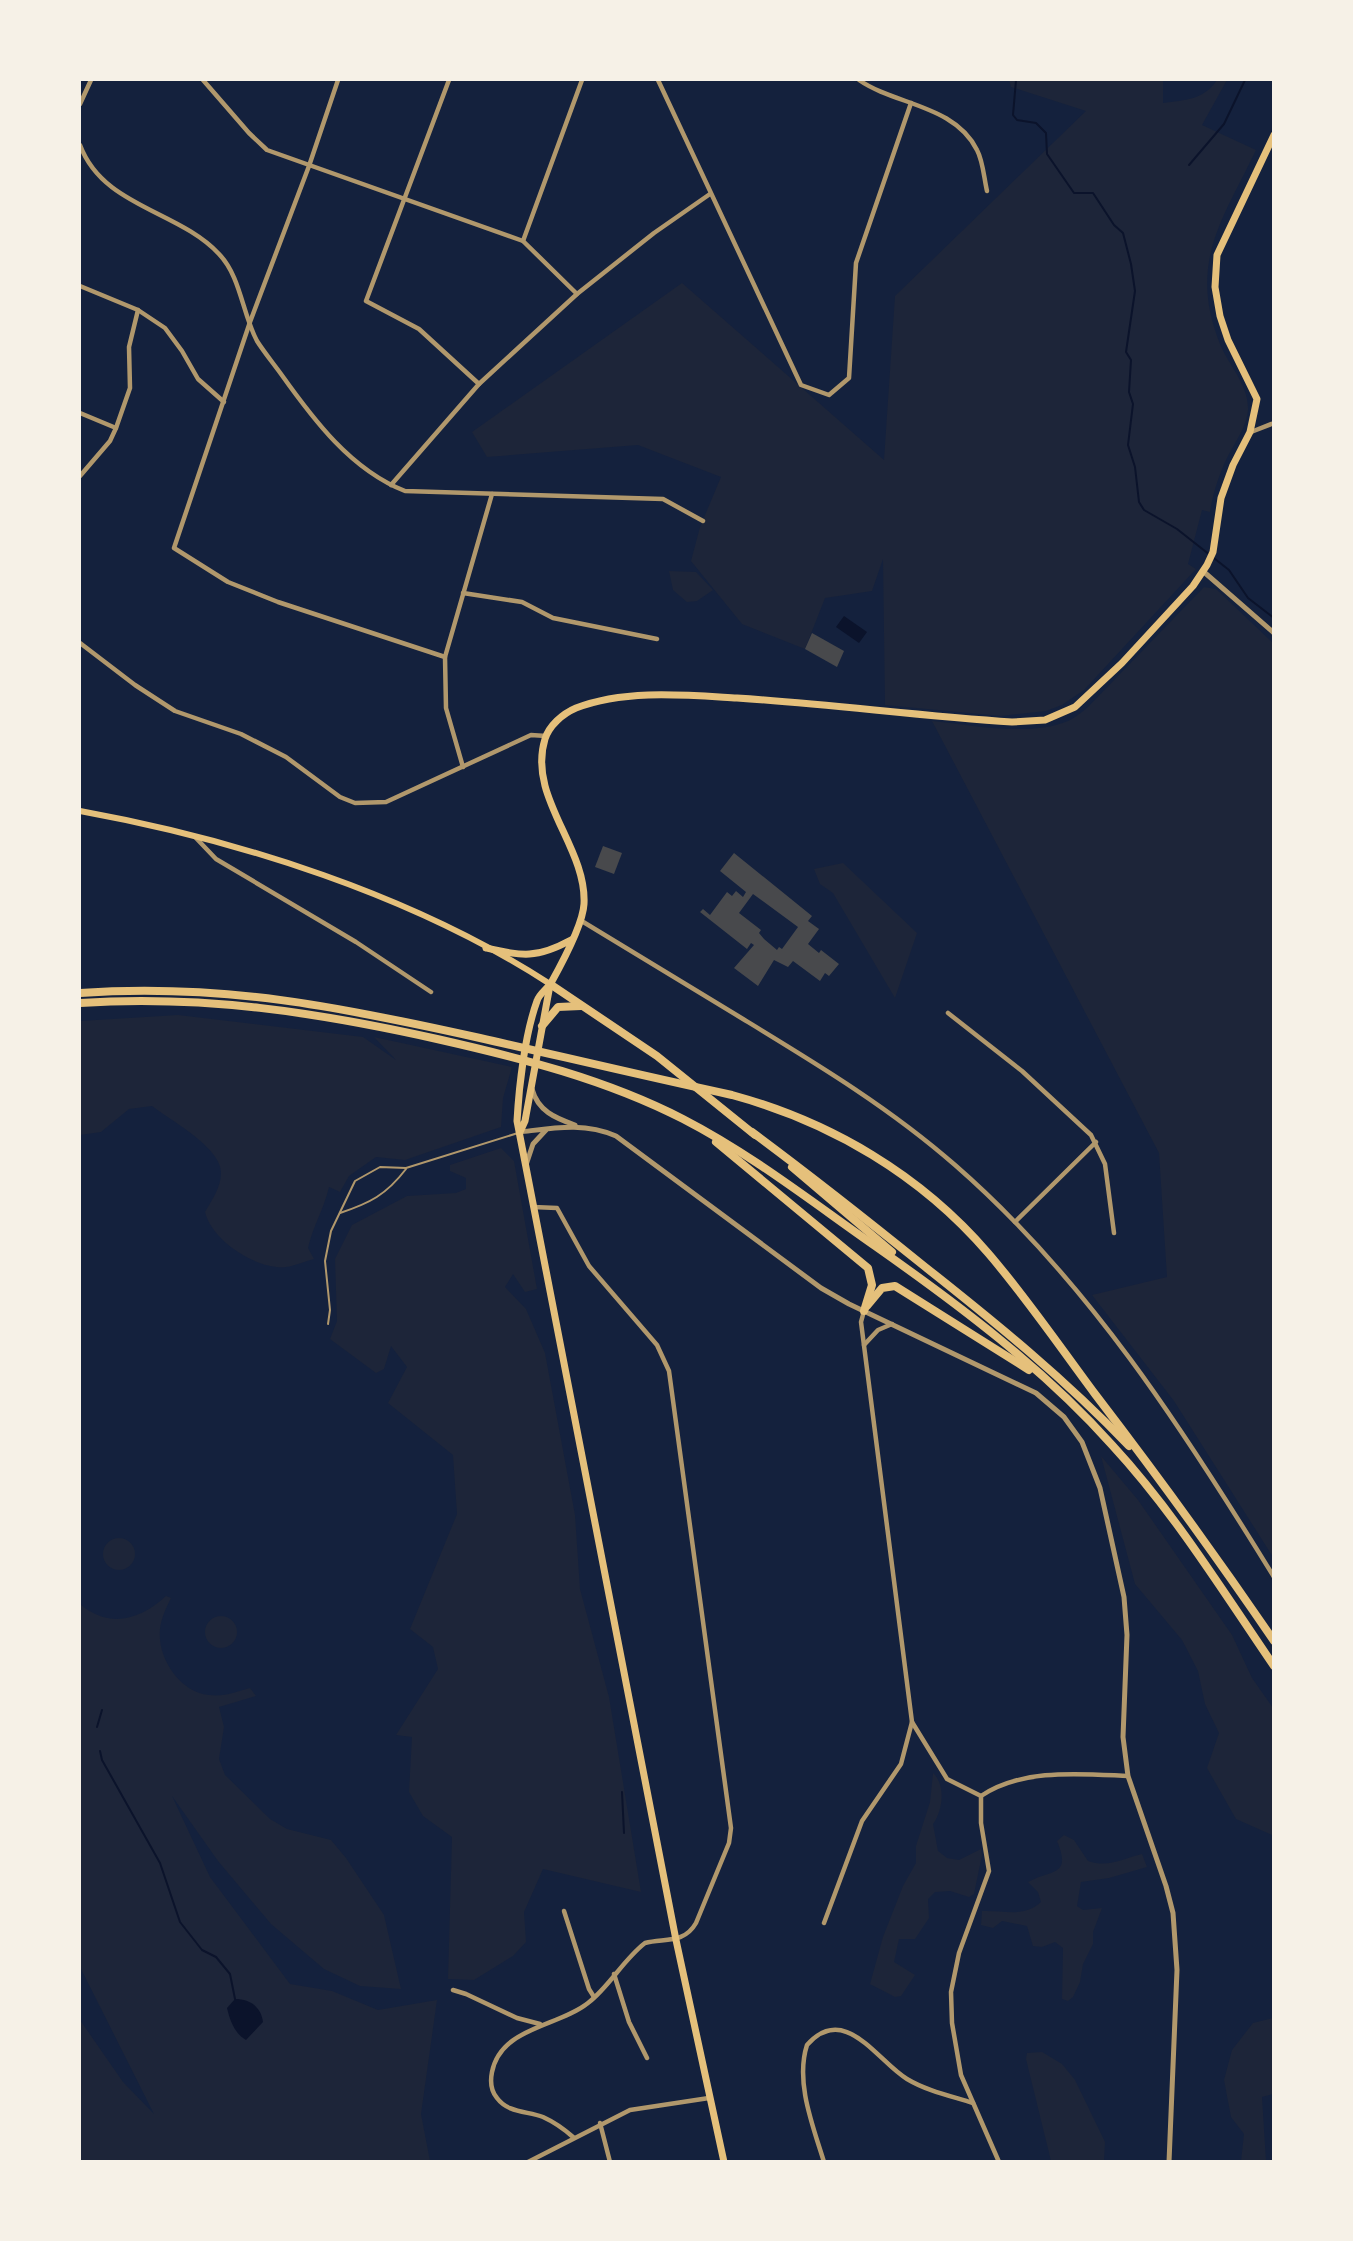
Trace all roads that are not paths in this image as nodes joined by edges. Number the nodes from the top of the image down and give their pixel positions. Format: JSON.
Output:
{"nodes":[{"id":1,"x":91,"y":80,"type":"edge"},
{"id":2,"x":203,"y":80,"type":"edge"},
{"id":3,"x":338,"y":80,"type":"edge"},
{"id":4,"x":449,"y":80,"type":"edge"},
{"id":5,"x":582,"y":80,"type":"edge"},
{"id":6,"x":658,"y":80,"type":"edge"},
{"id":7,"x":859,"y":80,"type":"edge"},
{"id":8,"x":911,"y":103,"type":"junction"},
{"id":9,"x":80,"y":104,"type":"edge"},
{"id":10,"x":1274,"y":135,"type":"edge"},
{"id":11,"x":80,"y":145,"type":"edge"},
{"id":12,"x":309,"y":166,"type":"junction"},
{"id":13,"x":987,"y":191,"type":"dead end"},
{"id":14,"x":710,"y":194,"type":"junction"},
{"id":15,"x":403,"y":199,"type":"junction"},
{"id":16,"x":523,"y":241,"type":"junction"},
{"id":17,"x":80,"y":286,"type":"edge"},
{"id":18,"x":577,"y":294,"type":"junction"},
{"id":19,"x":138,"y":310,"type":"junction"},
{"id":20,"x":250,"y":322,"type":"junction"},
{"id":21,"x":479,"y":384,"type":"junction"},
{"id":22,"x":224,"y":402,"type":"junction"},
{"id":23,"x":80,"y":413,"type":"edge"},
{"id":24,"x":1274,"y":423,"type":"edge"},
{"id":25,"x":116,"y":428,"type":"junction"},
{"id":26,"x":1250,"y":432,"type":"junction"},
{"id":27,"x":80,"y":476,"type":"edge"},
{"id":28,"x":391,"y":485,"type":"junction"},
{"id":29,"x":492,"y":494,"type":"junction"},
{"id":30,"x":703,"y":521,"type":"dead end"},
{"id":31,"x":1206,"y":568,"type":"junction"},
{"id":32,"x":463,"y":592,"type":"junction"},
{"id":33,"x":1274,"y":633,"type":"edge"},
{"id":34,"x":657,"y":639,"type":"dead end"},
{"id":35,"x":80,"y":642,"type":"edge"},
{"id":36,"x":445,"y":657,"type":"junction"},
{"id":37,"x":546,"y":736,"type":"junction"},
{"id":38,"x":463,"y":767,"type":"junction"},
{"id":39,"x":80,"y":811,"type":"edge"},
{"id":40,"x":195,"y":835,"type":"junction"},
{"id":41,"x":580,"y":920,"type":"junction"},
{"id":42,"x":571,"y":940,"type":"junction"},
{"id":43,"x":486,"y":948,"type":"junction"},
{"id":44,"x":550,"y":984,"type":"junction"},
{"id":45,"x":432,"y":992,"type":"dead end"},
{"id":46,"x":80,"y":993,"type":"edge"},
{"id":47,"x":80,"y":1003,"type":"edge"},
{"id":48,"x":585,"y":1006,"type":"junction"},
{"id":49,"x":948,"y":1013,"type":"dead end"},
{"id":50,"x":542,"y":1026,"type":"junction"},
{"id":51,"x":531,"y":1080,"type":"junction"},
{"id":52,"x":580,"y":1126,"type":"junction"},
{"id":53,"x":698,"y":1127,"type":"junction"},
{"id":54,"x":548,"y":1129,"type":"junction"},
{"id":55,"x":520,"y":1132,"type":"junction"},
{"id":56,"x":752,"y":1132,"type":"junction"},
{"id":57,"x":1096,"y":1142,"type":"junction"},
{"id":58,"x":525,"y":1166,"type":"junction"},
{"id":59,"x":406,"y":1168,"type":"junction"},
{"id":60,"x":533,"y":1207,"type":"junction"},
{"id":61,"x":340,"y":1213,"type":"junction"},
{"id":62,"x":1015,"y":1222,"type":"junction"},
{"id":63,"x":1114,"y":1233,"type":"dead end"},
{"id":64,"x":934,"y":1287,"type":"junction"},
{"id":65,"x":864,"y":1311,"type":"junction"},
{"id":66,"x":328,"y":1324,"type":"dead end"},
{"id":67,"x":892,"y":1324,"type":"junction"},
{"id":68,"x":864,"y":1345,"type":"junction"},
{"id":69,"x":1051,"y":1383,"type":"junction"},
{"id":70,"x":1158,"y":1477,"type":"junction"},
{"id":71,"x":1274,"y":1577,"type":"edge"},
{"id":72,"x":1274,"y":1641,"type":"edge"},
{"id":73,"x":1274,"y":1666,"type":"edge"},
{"id":74,"x":912,"y":1722,"type":"junction"},
{"id":75,"x":1128,"y":1776,"type":"junction"},
{"id":76,"x":981,"y":1796,"type":"junction"},
{"id":77,"x":564,"y":1911,"type":"dead end"},
{"id":78,"x":824,"y":1923,"type":"dead end"},
{"id":79,"x":676,"y":1940,"type":"junction"},
{"id":80,"x":614,"y":1974,"type":"junction"},
{"id":81,"x":453,"y":1990,"type":"dead end"},
{"id":82,"x":594,"y":1997,"type":"junction"},
{"id":83,"x":540,"y":2024,"type":"junction"},
{"id":84,"x":647,"y":2058,"type":"dead end"},
{"id":85,"x":709,"y":2098,"type":"junction"},
{"id":86,"x":973,"y":2103,"type":"junction"},
{"id":87,"x":600,"y":2123,"type":"junction"},
{"id":88,"x":573,"y":2137,"type":"junction"},
{"id":89,"x":528,"y":2162,"type":"edge"},
{"id":90,"x":610,"y":2162,"type":"edge"},
{"id":91,"x":724,"y":2162,"type":"edge"},
{"id":92,"x":824,"y":2162,"type":"edge"},
{"id":93,"x":999,"y":2162,"type":"edge"},
{"id":94,"x":1169,"y":2162,"type":"edge"}],
"edges":[{"from":1,"to":9,"type":"street"},
{"from":2,"to":12,"type":"street"},
{"from":3,"to":12,"type":"street"},
{"from":4,"to":15,"type":"street"},
{"from":5,"to":16,"type":"street"},
{"from":6,"to":14,"type":"street"},
{"from":7,"to":8,"type":"street"},
{"from":8,"to":13,"type":"street"},
{"from":8,"to":14,"type":"street"},
{"from":10,"to":26,"type":"main road"},
{"from":11,"to":20,"type":"street"},
{"from":12,"to":15,"type":"street"},
{"from":12,"to":20,"type":"street"},
{"from":14,"to":18,"type":"street"},
{"from":15,"to":16,"type":"street"},
{"from":15,"to":21,"type":"street"},
{"from":16,"to":18,"type":"street"},
{"from":17,"to":19,"type":"street"},
{"from":18,"to":21,"type":"street"},
{"from":19,"to":22,"type":"street"},
{"from":19,"to":25,"type":"street"},
{"from":20,"to":22,"type":"street"},
{"from":20,"to":28,"type":"street"},
{"from":21,"to":28,"type":"street"},
{"from":22,"to":36,"type":"street"},
{"from":23,"to":25,"type":"street"},
{"from":24,"to":26,"type":"street"},
{"from":25,"to":27,"type":"street"},
{"from":26,"to":31,"type":"main road"},
{"from":28,"to":29,"type":"street"},
{"from":29,"to":30,"type":"street"},
{"from":29,"to":32,"type":"street"},
{"from":31,"to":33,"type":"street"},
{"from":31,"to":37,"type":"main road"},
{"from":32,"to":34,"type":"street"},
{"from":32,"to":36,"type":"street"},
{"from":35,"to":38,"type":"street"},
{"from":36,"to":38,"type":"street"},
{"from":37,"to":38,"type":"street"},
{"from":37,"to":41,"type":"main road"},
{"from":39,"to":40,"type":"main road"},
{"from":40,"to":43,"type":"main road"},
{"from":40,"to":45,"type":"street"},
{"from":41,"to":42,"type":"main road"},
{"from":41,"to":62,"type":"street"},
{"from":42,"to":43,"type":"main road"},
{"from":42,"to":44,"type":"main road"},
{"from":43,"to":44,"type":"main road"},
{"from":44,"to":48,"type":"highway"},
{"from":44,"to":50,"type":"main road"},
{"from":44,"to":55,"type":"main road"},
{"from":46,"to":70,"type":"highway"},
{"from":47,"to":53,"type":"highway"},
{"from":48,"to":50,"type":"highway"},
{"from":48,"to":56,"type":"highway"},
{"from":49,"to":57,"type":"street"},
{"from":50,"to":51,"type":"main road"},
{"from":51,"to":52,"type":"street"},
{"from":51,"to":55,"type":"main road"},
{"from":52,"to":54,"type":"street"},
{"from":52,"to":65,"type":"street"},
{"from":53,"to":64,"type":"highway"},
{"from":53,"to":65,"type":"highway"},
{"from":54,"to":55,"type":"street"},
{"from":54,"to":58,"type":"street"},
{"from":55,"to":58,"type":"main road"},
{"from":55,"to":59,"type":"lane"},
{"from":56,"to":64,"type":"highway"},
{"from":56,"to":70,"type":"highway"},
{"from":57,"to":62,"type":"street"},
{"from":57,"to":63,"type":"street"},
{"from":58,"to":60,"type":"main road"},
{"from":59,"to":61,"type":"lane"},
{"from":59,"to":61,"type":"lane"},
{"from":60,"to":79,"type":"main road"},
{"from":60,"to":79,"type":"street"},
{"from":61,"to":66,"type":"lane"},
{"from":62,"to":71,"type":"street"},
{"from":64,"to":69,"type":"highway"},
{"from":65,"to":67,"type":"street"},
{"from":65,"to":68,"type":"street"},
{"from":65,"to":69,"type":"highway"},
{"from":67,"to":68,"type":"street"},
{"from":67,"to":75,"type":"street"},
{"from":68,"to":74,"type":"street"},
{"from":69,"to":73,"type":"highway"},
{"from":70,"to":72,"type":"highway"},
{"from":74,"to":76,"type":"street"},
{"from":74,"to":78,"type":"street"},
{"from":75,"to":76,"type":"street"},
{"from":75,"to":94,"type":"street"},
{"from":76,"to":86,"type":"street"},
{"from":77,"to":82,"type":"street"},
{"from":79,"to":80,"type":"street"},
{"from":79,"to":85,"type":"main road"},
{"from":80,"to":82,"type":"street"},
{"from":80,"to":84,"type":"street"},
{"from":81,"to":83,"type":"street"},
{"from":82,"to":83,"type":"street"},
{"from":83,"to":88,"type":"street"},
{"from":85,"to":87,"type":"street"},
{"from":85,"to":91,"type":"main road"},
{"from":86,"to":92,"type":"street"},
{"from":86,"to":93,"type":"street"},
{"from":87,"to":88,"type":"street"},
{"from":87,"to":90,"type":"street"},
{"from":88,"to":89,"type":"street"}]}
